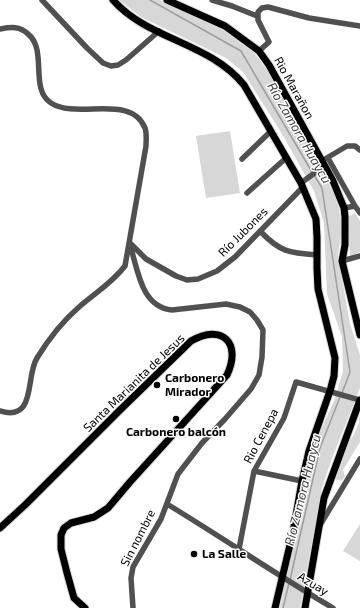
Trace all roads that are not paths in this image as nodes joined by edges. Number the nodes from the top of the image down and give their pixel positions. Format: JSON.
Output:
{"nodes":[{"id":1,"x":42,"y":0,"type":"edge"},
{"id":2,"x":113,"y":0,"type":"edge"},
{"id":3,"x":167,"y":0,"type":"edge"},
{"id":4,"x":212,"y":0,"type":"edge"},
{"id":5,"x":257,"y":16,"type":"junction"},
{"id":6,"x":360,"y":26,"type":"edge"},
{"id":7,"x":0,"y":29,"type":"edge"},
{"id":8,"x":159,"y":31,"type":"junction"},
{"id":9,"x":259,"y":51,"type":"junction"},
{"id":10,"x":271,"y":132,"type":"junction"},
{"id":11,"x":357,"y":144,"type":"edge"},
{"id":12,"x":360,"y":150,"type":"edge"},
{"id":13,"x":286,"y":158,"type":"junction"},
{"id":14,"x":242,"y":159,"type":"dead end"},
{"id":15,"x":324,"y":162,"type":"junction"},
{"id":16,"x":302,"y":185,"type":"junction"},
{"id":17,"x":246,"y":193,"type":"dead end"},
{"id":18,"x":355,"y":206,"type":"junction"},
{"id":19,"x":344,"y":208,"type":"junction"},
{"id":20,"x":360,"y":213,"type":"edge"},
{"id":21,"x":260,"y":231,"type":"junction"},
{"id":22,"x":129,"y":243,"type":"junction"},
{"id":23,"x":317,"y":256,"type":"junction"},
{"id":24,"x":360,"y":256,"type":"edge"},
{"id":25,"x":342,"y":260,"type":"junction"},
{"id":26,"x":360,"y":333,"type":"edge"},
{"id":27,"x":333,"y":392,"type":"junction"},
{"id":28,"x":358,"y":400,"type":"edge"},
{"id":29,"x":0,"y":411,"type":"edge"},
{"id":30,"x":360,"y":458,"type":"edge"},
{"id":31,"x":254,"y":471,"type":"junction"},
{"id":32,"x":302,"y":481,"type":"junction"},
{"id":33,"x":167,"y":504,"type":"junction"},
{"id":34,"x":320,"y":525,"type":"junction"},
{"id":35,"x":0,"y":528,"type":"edge"},
{"id":36,"x":239,"y":549,"type":"junction"},
{"id":37,"x":285,"y":580,"type":"junction"},
{"id":38,"x":307,"y":593,"type":"junction"},
{"id":39,"x":85,"y":608,"type":"edge"},
{"id":40,"x":133,"y":608,"type":"edge"},
{"id":41,"x":275,"y":608,"type":"edge"},
{"id":42,"x":305,"y":608,"type":"edge"},
{"id":43,"x":333,"y":608,"type":"edge"}],
"edges":[{"from":1,"to":8,"type":"street"},
{"from":2,"to":8,"type":"main road"},
{"from":3,"to":9,"type":"main road","name":"Rio Marañon"},
{"from":4,"to":5,"type":"street"},
{"from":5,"to":6,"type":"street"},
{"from":5,"to":9,"type":"street"},
{"from":7,"to":22,"type":"street"},
{"from":8,"to":10,"type":"main road"},
{"from":9,"to":15,"type":"main road","name":"Rio Marañon"},
{"from":10,"to":13,"type":"main road"},
{"from":10,"to":14,"type":"street"},
{"from":11,"to":12,"type":"street"},
{"from":11,"to":15,"type":"street","name":"Río Jubones"},
{"from":13,"to":16,"type":"main road"},
{"from":13,"to":17,"type":"street"},
{"from":15,"to":16,"type":"street","name":"Río Jubones"},
{"from":15,"to":18,"type":"street"},
{"from":15,"to":19,"type":"main road","name":"Rio Marañon"},
{"from":16,"to":21,"type":"street","name":"Río Jubones"},
{"from":16,"to":23,"type":"main road"},
{"from":18,"to":19,"type":"street"},
{"from":18,"to":20,"type":"street"},
{"from":19,"to":25,"type":"main road"},
{"from":21,"to":22,"type":"street","name":"Río Jubones"},
{"from":21,"to":23,"type":"street"},
{"from":22,"to":29,"type":"street"},
{"from":22,"to":33,"type":"street","name":"Sin nombre"},
{"from":23,"to":27,"type":"main road"},
{"from":24,"to":25,"type":"street"},
{"from":25,"to":26,"type":"main road"},
{"from":27,"to":28,"type":"street"},
{"from":27,"to":31,"type":"street","name":"Rio Cenepa"},
{"from":27,"to":32,"type":"main road"},
{"from":28,"to":34,"type":"main road"},
{"from":30,"to":34,"type":"street"},
{"from":31,"to":32,"type":"street"},
{"from":31,"to":36,"type":"street","name":"Rio Cenepa"},
{"from":32,"to":37,"type":"main road"},
{"from":33,"to":36,"type":"street","name":"Azuay"},
{"from":33,"to":40,"type":"street","name":"Sin nombre"},
{"from":34,"to":38,"type":"main road"},
{"from":35,"to":39,"type":"main road","name":"Santa Marianita de Jesus"},
{"from":36,"to":37,"type":"street","name":"Azuay"},
{"from":37,"to":38,"type":"street","name":"Azuay"},
{"from":37,"to":41,"type":"main road"},
{"from":38,"to":42,"type":"main road"},
{"from":38,"to":43,"type":"street","name":"Azuay"}]}
